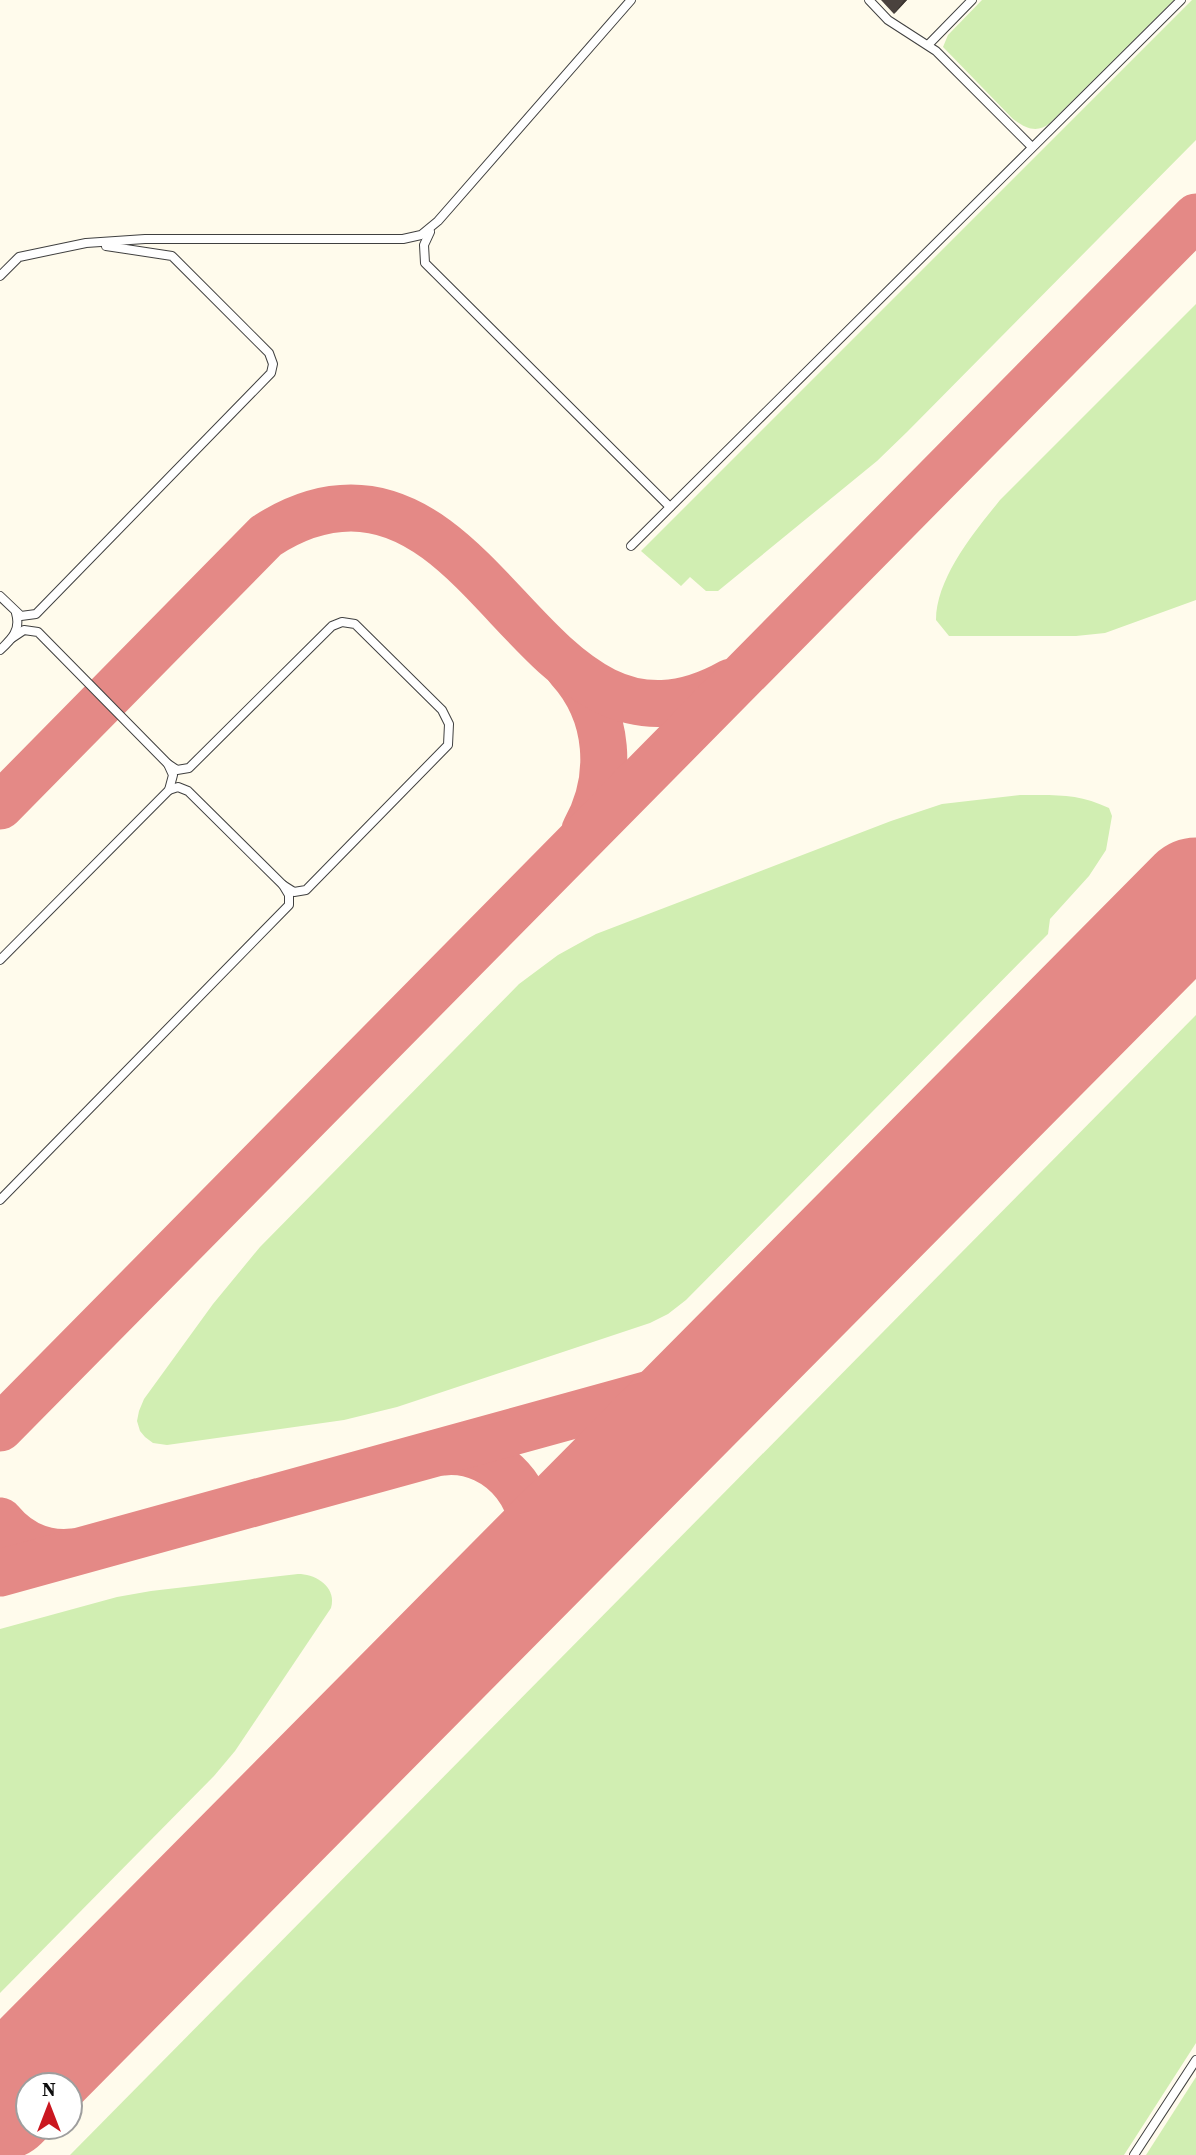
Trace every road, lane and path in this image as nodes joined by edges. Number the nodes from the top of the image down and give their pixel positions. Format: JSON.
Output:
{"nodes":[{"id":1,"x":631,"y":0,"type":"edge"},
{"id":2,"x":869,"y":0,"type":"edge"},
{"id":3,"x":972,"y":0,"type":"edge"},
{"id":4,"x":1181,"y":0,"type":"edge"},
{"id":5,"x":928,"y":45,"type":"junction"},
{"id":6,"x":1032,"y":147,"type":"junction"},
{"id":7,"x":436,"y":224,"type":"junction"},
{"id":8,"x":86,"y":243,"type":"junction"},
{"id":9,"x":0,"y":276,"type":"edge"},
{"id":10,"x":670,"y":507,"type":"junction"},
{"id":11,"x":631,"y":546,"type":"dead end"},
{"id":12,"x":0,"y":596,"type":"edge"},
{"id":13,"x":41,"y":610,"type":"junction"},
{"id":14,"x":16,"y":613,"type":"junction"},
{"id":15,"x":38,"y":632,"type":"junction"},
{"id":16,"x":12,"y":638,"type":"junction"},
{"id":17,"x":0,"y":650,"type":"edge"},
{"id":18,"x":168,"y":764,"type":"junction"},
{"id":19,"x":190,"y":766,"type":"junction"},
{"id":20,"x":169,"y":790,"type":"junction"},
{"id":21,"x":188,"y":791,"type":"junction"},
{"id":22,"x":283,"y":885,"type":"junction"},
{"id":23,"x":0,"y":960,"type":"edge"},
{"id":24,"x":0,"y":1200,"type":"edge"},
{"id":25,"x":1196,"y":2060,"type":"edge"},
{"id":26,"x":1134,"y":2155,"type":"edge"}],
"edges":[{"from":1,"to":7,"type":"lane"},
{"from":2,"to":5,"type":"lane"},
{"from":3,"to":5,"type":"lane"},
{"from":4,"to":6,"type":"lane"},
{"from":5,"to":6,"type":"lane"},
{"from":6,"to":10,"type":"lane"},
{"from":7,"to":8,"type":"lane"},
{"from":7,"to":10,"type":"lane"},
{"from":8,"to":9,"type":"lane"},
{"from":8,"to":13,"type":"lane"},
{"from":10,"to":11,"type":"lane"},
{"from":12,"to":14,"type":"lane"},
{"from":13,"to":14,"type":"lane"},
{"from":13,"to":15,"type":"lane"},
{"from":14,"to":16,"type":"lane"},
{"from":15,"to":16,"type":"lane"},
{"from":15,"to":18,"type":"lane"},
{"from":16,"to":17,"type":"lane"},
{"from":18,"to":19,"type":"lane"},
{"from":18,"to":20,"type":"lane"},
{"from":19,"to":21,"type":"lane"},
{"from":19,"to":22,"type":"lane"},
{"from":20,"to":21,"type":"lane"},
{"from":20,"to":23,"type":"lane"},
{"from":21,"to":22,"type":"lane"},
{"from":22,"to":24,"type":"lane"},
{"from":25,"to":26,"type":"lane"}]}
